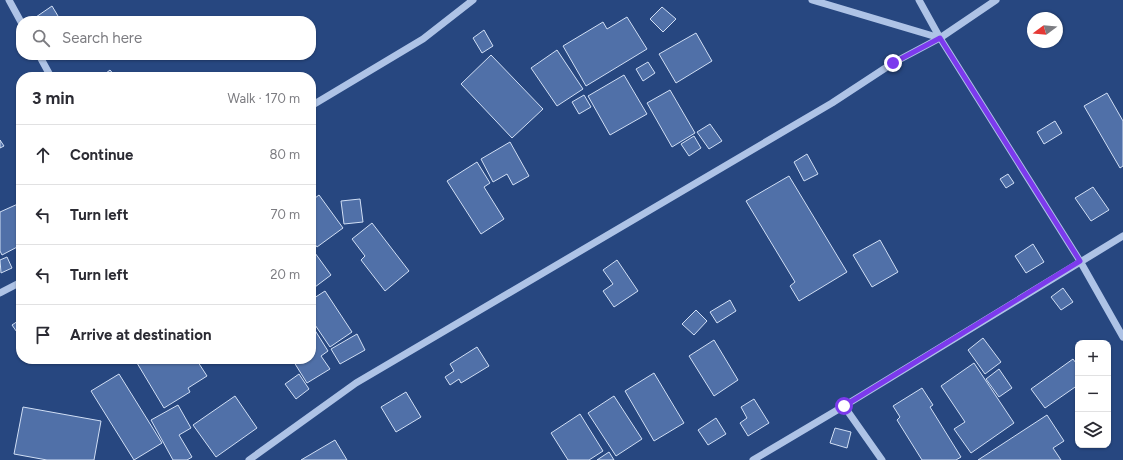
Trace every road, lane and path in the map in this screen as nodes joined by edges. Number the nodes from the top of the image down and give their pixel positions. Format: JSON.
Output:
{"nodes":[{"id":1,"x":9,"y":0,"type":"edge"},
{"id":2,"x":473,"y":0,"type":"edge"},
{"id":3,"x":812,"y":0,"type":"edge"},
{"id":4,"x":919,"y":0,"type":"edge"},
{"id":5,"x":996,"y":0,"type":"edge"},
{"id":6,"x":18,"y":16,"type":"edge"},
{"id":7,"x":940,"y":38,"type":"junction"},
{"id":8,"x":42,"y":60,"type":"edge"},
{"id":9,"x":48,"y":72,"type":"edge"},
{"id":10,"x":316,"y":103,"type":"edge"},
{"id":11,"x":1123,"y":236,"type":"edge"},
{"id":12,"x":1080,"y":261,"type":"junction"},
{"id":13,"x":16,"y":285,"type":"edge"},
{"id":14,"x":0,"y":293,"type":"edge"},
{"id":15,"x":1123,"y":337,"type":"edge"},
{"id":16,"x":844,"y":406,"type":"junction"},
{"id":17,"x":249,"y":460,"type":"edge"},
{"id":18,"x":753,"y":460,"type":"edge"},
{"id":19,"x":882,"y":460,"type":"edge"}],
"edges":[{"from":1,"to":6,"type":"street"},
{"from":2,"to":10,"type":"street"},
{"from":3,"to":7,"type":"street"},
{"from":4,"to":7,"type":"street"},
{"from":5,"to":7,"type":"street"},
{"from":7,"to":12,"type":"street"},
{"from":7,"to":17,"type":"street"},
{"from":8,"to":9,"type":"street"},
{"from":11,"to":12,"type":"street"},
{"from":12,"to":15,"type":"street"},
{"from":12,"to":16,"type":"street"},
{"from":13,"to":14,"type":"street"},
{"from":16,"to":18,"type":"street"},
{"from":16,"to":19,"type":"street"}]}
